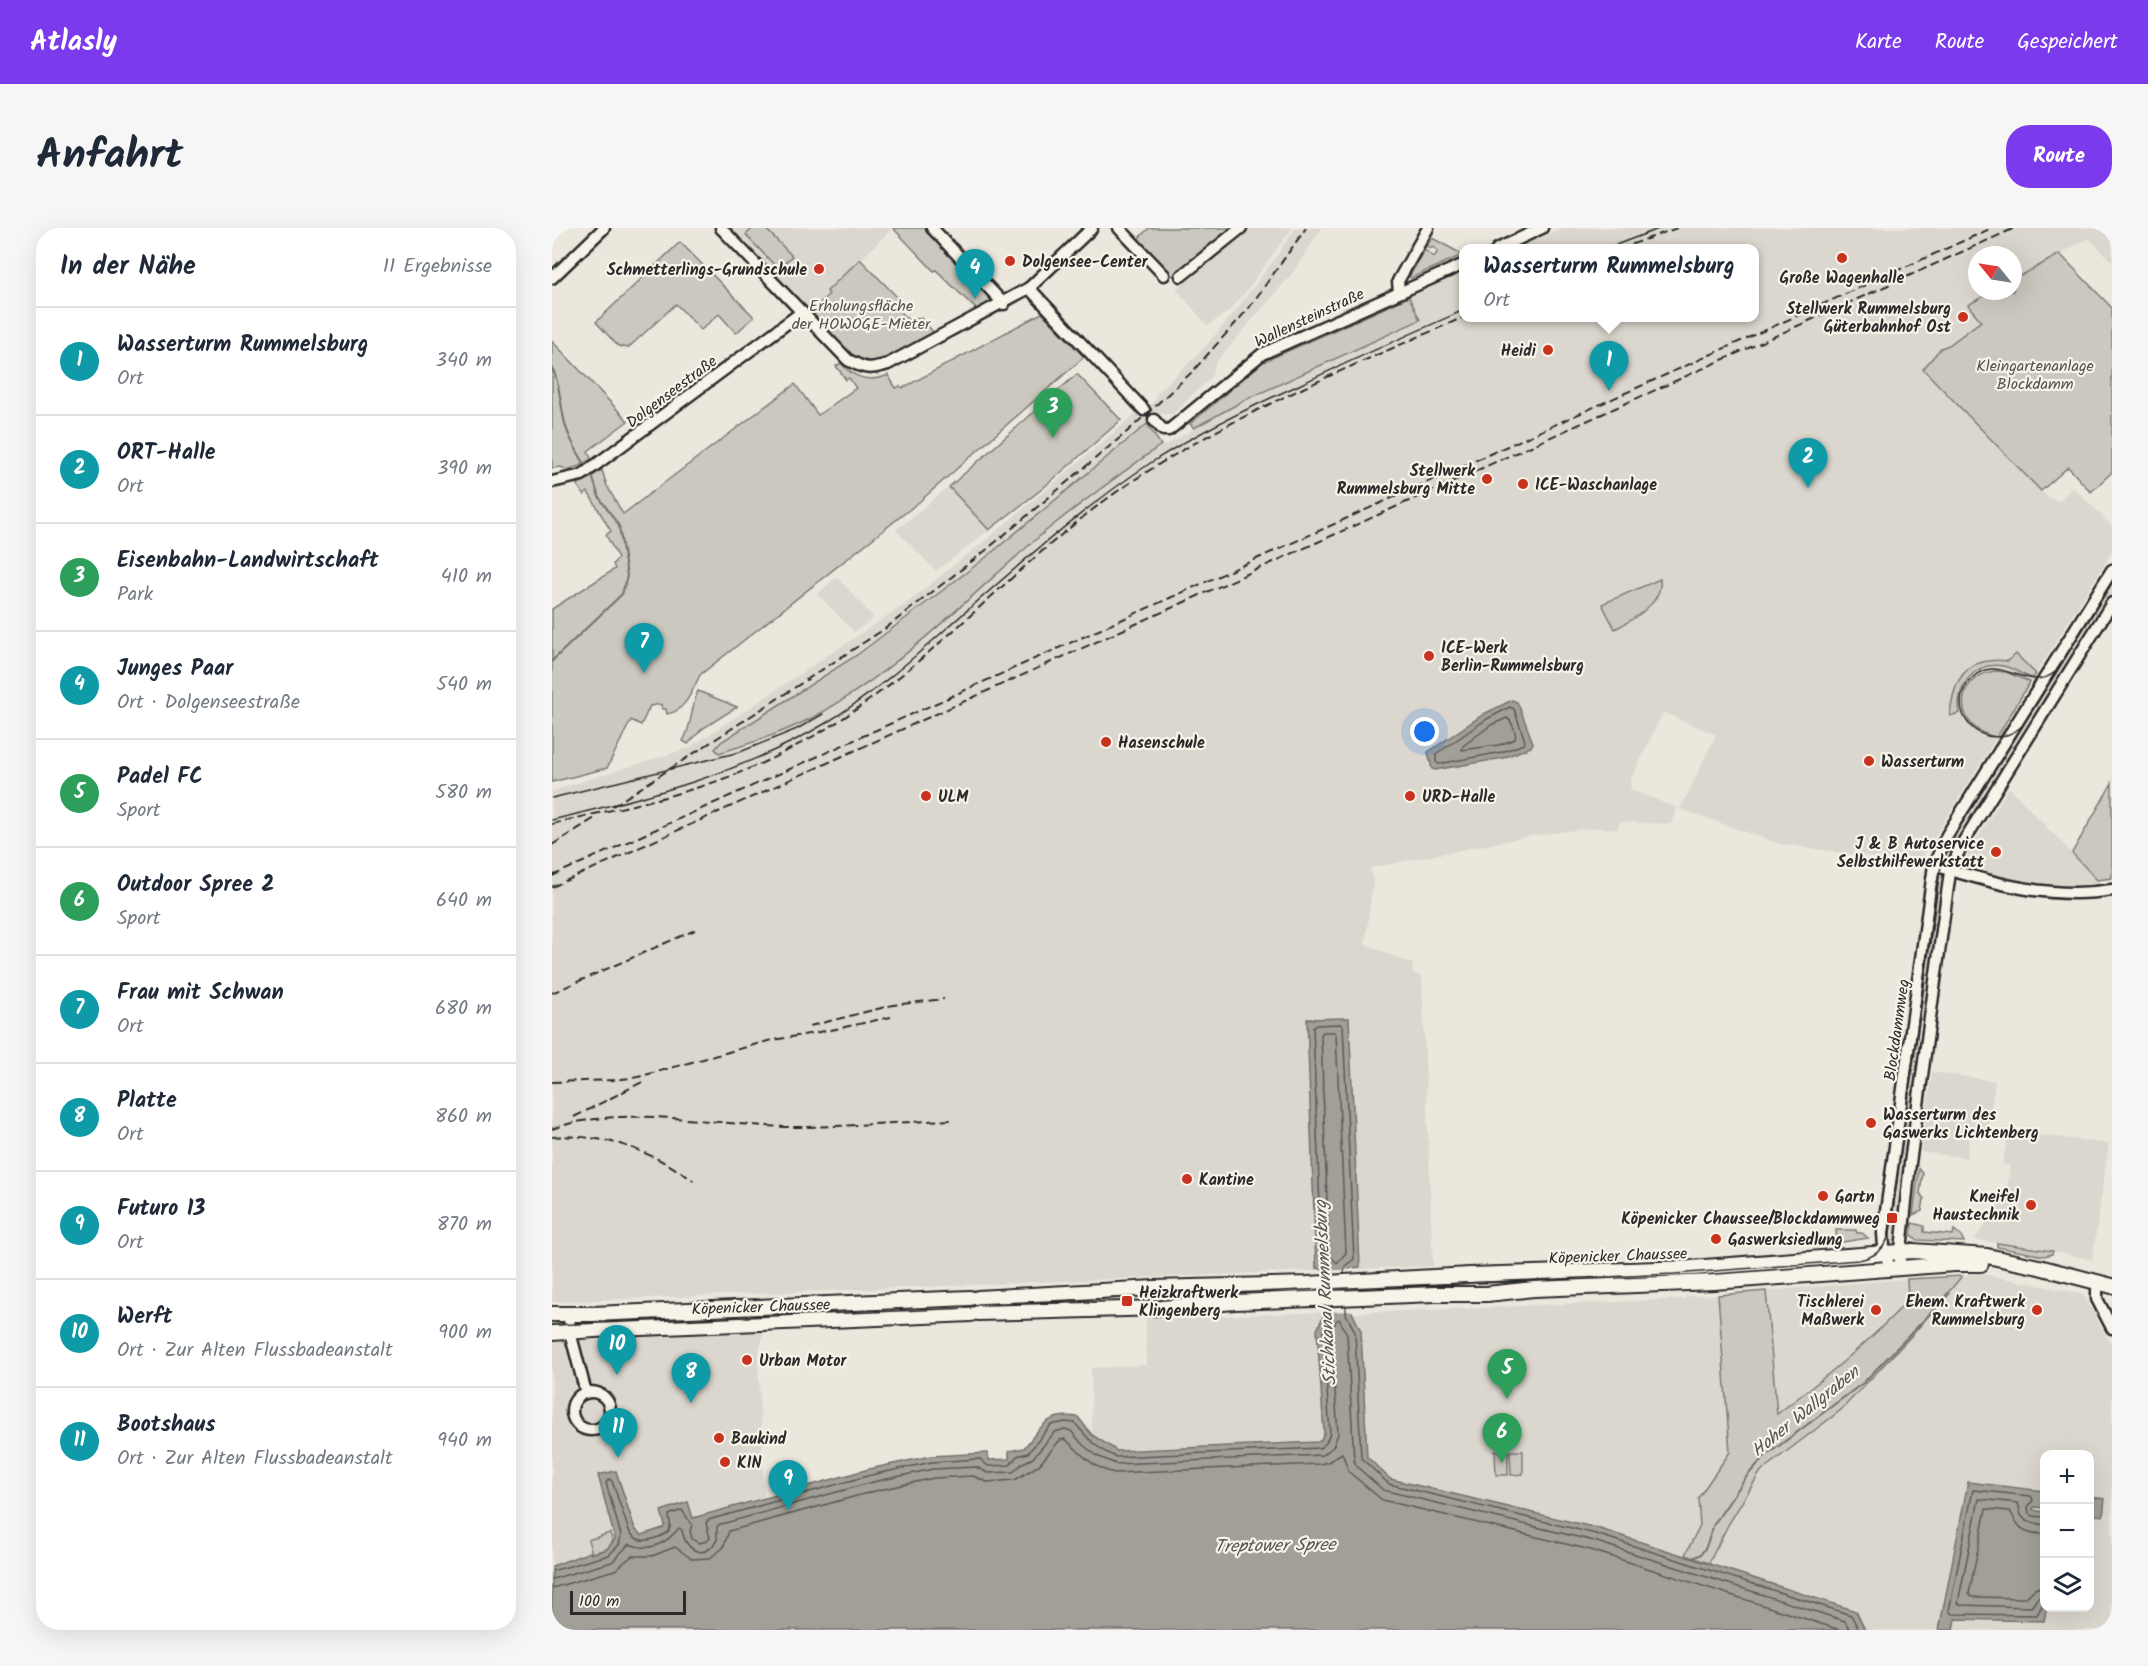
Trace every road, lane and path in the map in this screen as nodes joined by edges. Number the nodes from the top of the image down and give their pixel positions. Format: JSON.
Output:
{"nodes":[{"id":1,"x":604,"y":228,"type":"edge"},
{"id":2,"x":721,"y":228,"type":"edge"},
{"id":3,"x":932,"y":228,"type":"edge"},
{"id":4,"x":1092,"y":228,"type":"edge"},
{"id":5,"x":1119,"y":228,"type":"edge"},
{"id":6,"x":1241,"y":228,"type":"edge"},
{"id":7,"x":1428,"y":228,"type":"edge"},
{"id":8,"x":1542,"y":228,"type":"edge"},
{"id":9,"x":1508,"y":244,"type":"edge"},
{"id":10,"x":1459,"y":266,"type":"edge"},
{"id":11,"x":1164,"y":275,"type":"dead end"},
{"id":12,"x":1181,"y":276,"type":"dead end"},
{"id":13,"x":552,"y":278,"type":"edge"},
{"id":14,"x":1029,"y":288,"type":"junction"},
{"id":15,"x":1400,"y":292,"type":"junction"},
{"id":16,"x":1004,"y":304,"type":"junction"},
{"id":17,"x":802,"y":312,"type":"junction"},
{"id":18,"x":1144,"y":410,"type":"dead end"},
{"id":19,"x":1154,"y":420,"type":"dead end"},
{"id":20,"x":552,"y":482,"type":"edge"},
{"id":21,"x":2112,"y":570,"type":"edge"},
{"id":22,"x":2112,"y":603,"type":"edge"},
{"id":23,"x":1934,"y":865,"type":"junction"},
{"id":24,"x":1951,"y":870,"type":"junction"},
{"id":25,"x":2112,"y":890,"type":"edge"},
{"id":26,"x":1900,"y":1252,"type":"junction"},
{"id":27,"x":1886,"y":1253,"type":"junction"},
{"id":28,"x":1974,"y":1259,"type":"junction"},
{"id":29,"x":1894,"y":1269,"type":"junction"},
{"id":30,"x":2112,"y":1286,"type":"edge"},
{"id":31,"x":2097,"y":1290,"type":"junction"},
{"id":32,"x":2112,"y":1293,"type":"edge"},
{"id":33,"x":552,"y":1314,"type":"edge"},
{"id":34,"x":570,"y":1314,"type":"junction"},
{"id":35,"x":2112,"y":1328,"type":"edge"},
{"id":36,"x":570,"y":1332,"type":"junction"},
{"id":37,"x":552,"y":1333,"type":"edge"},
{"id":38,"x":586,"y":1393,"type":"dead end"}],
"edges":[{"from":1,"to":13,"type":"street"},
{"from":2,"to":17,"type":"street"},
{"from":3,"to":16,"type":"street"},
{"from":4,"to":14,"type":"street"},
{"from":5,"to":11,"type":"street"},
{"from":6,"to":12,"type":"street"},
{"from":7,"to":15,"type":"street"},
{"from":8,"to":9,"type":"street"},
{"from":10,"to":15,"type":"street","name":"Wallensteinstraße"},
{"from":14,"to":16,"type":"street"},
{"from":14,"to":18,"type":"street"},
{"from":15,"to":19,"type":"street","name":"Wallensteinstraße"},
{"from":16,"to":17,"type":"street"},
{"from":17,"to":20,"type":"street","name":"Dolgenseestraße"},
{"from":21,"to":23,"type":"street","name":"Blockdammweg"},
{"from":22,"to":24,"type":"street","name":"Blockdammweg"},
{"from":23,"to":24,"type":"street"},
{"from":23,"to":27,"type":"street","name":"Blockdammweg"},
{"from":24,"to":25,"type":"street"},
{"from":24,"to":26,"type":"street","name":"Blockdammweg"},
{"from":26,"to":27,"type":"main road","name":"Köpenicker Chaussee"},
{"from":26,"to":28,"type":"main road","name":"Köpenicker Chaussee"},
{"from":26,"to":29,"type":"street","name":"Blockdammweg"},
{"from":27,"to":29,"type":"street","name":"Blockdammweg"},
{"from":27,"to":34,"type":"main road","name":"Köpenicker Chaussee"},
{"from":28,"to":29,"type":"main road","name":"Köpenicker Chaussee"},
{"from":28,"to":30,"type":"main road"},
{"from":28,"to":31,"type":"main road"},
{"from":29,"to":36,"type":"main road","name":"Köpenicker Chaussee"},
{"from":31,"to":32,"type":"main road"},
{"from":31,"to":35,"type":"street"},
{"from":33,"to":34,"type":"main road","name":"Köpenicker Chaussee"},
{"from":34,"to":36,"type":"street"},
{"from":36,"to":37,"type":"main road","name":"Köpenicker Chaussee"},
{"from":36,"to":38,"type":"street"}]}
